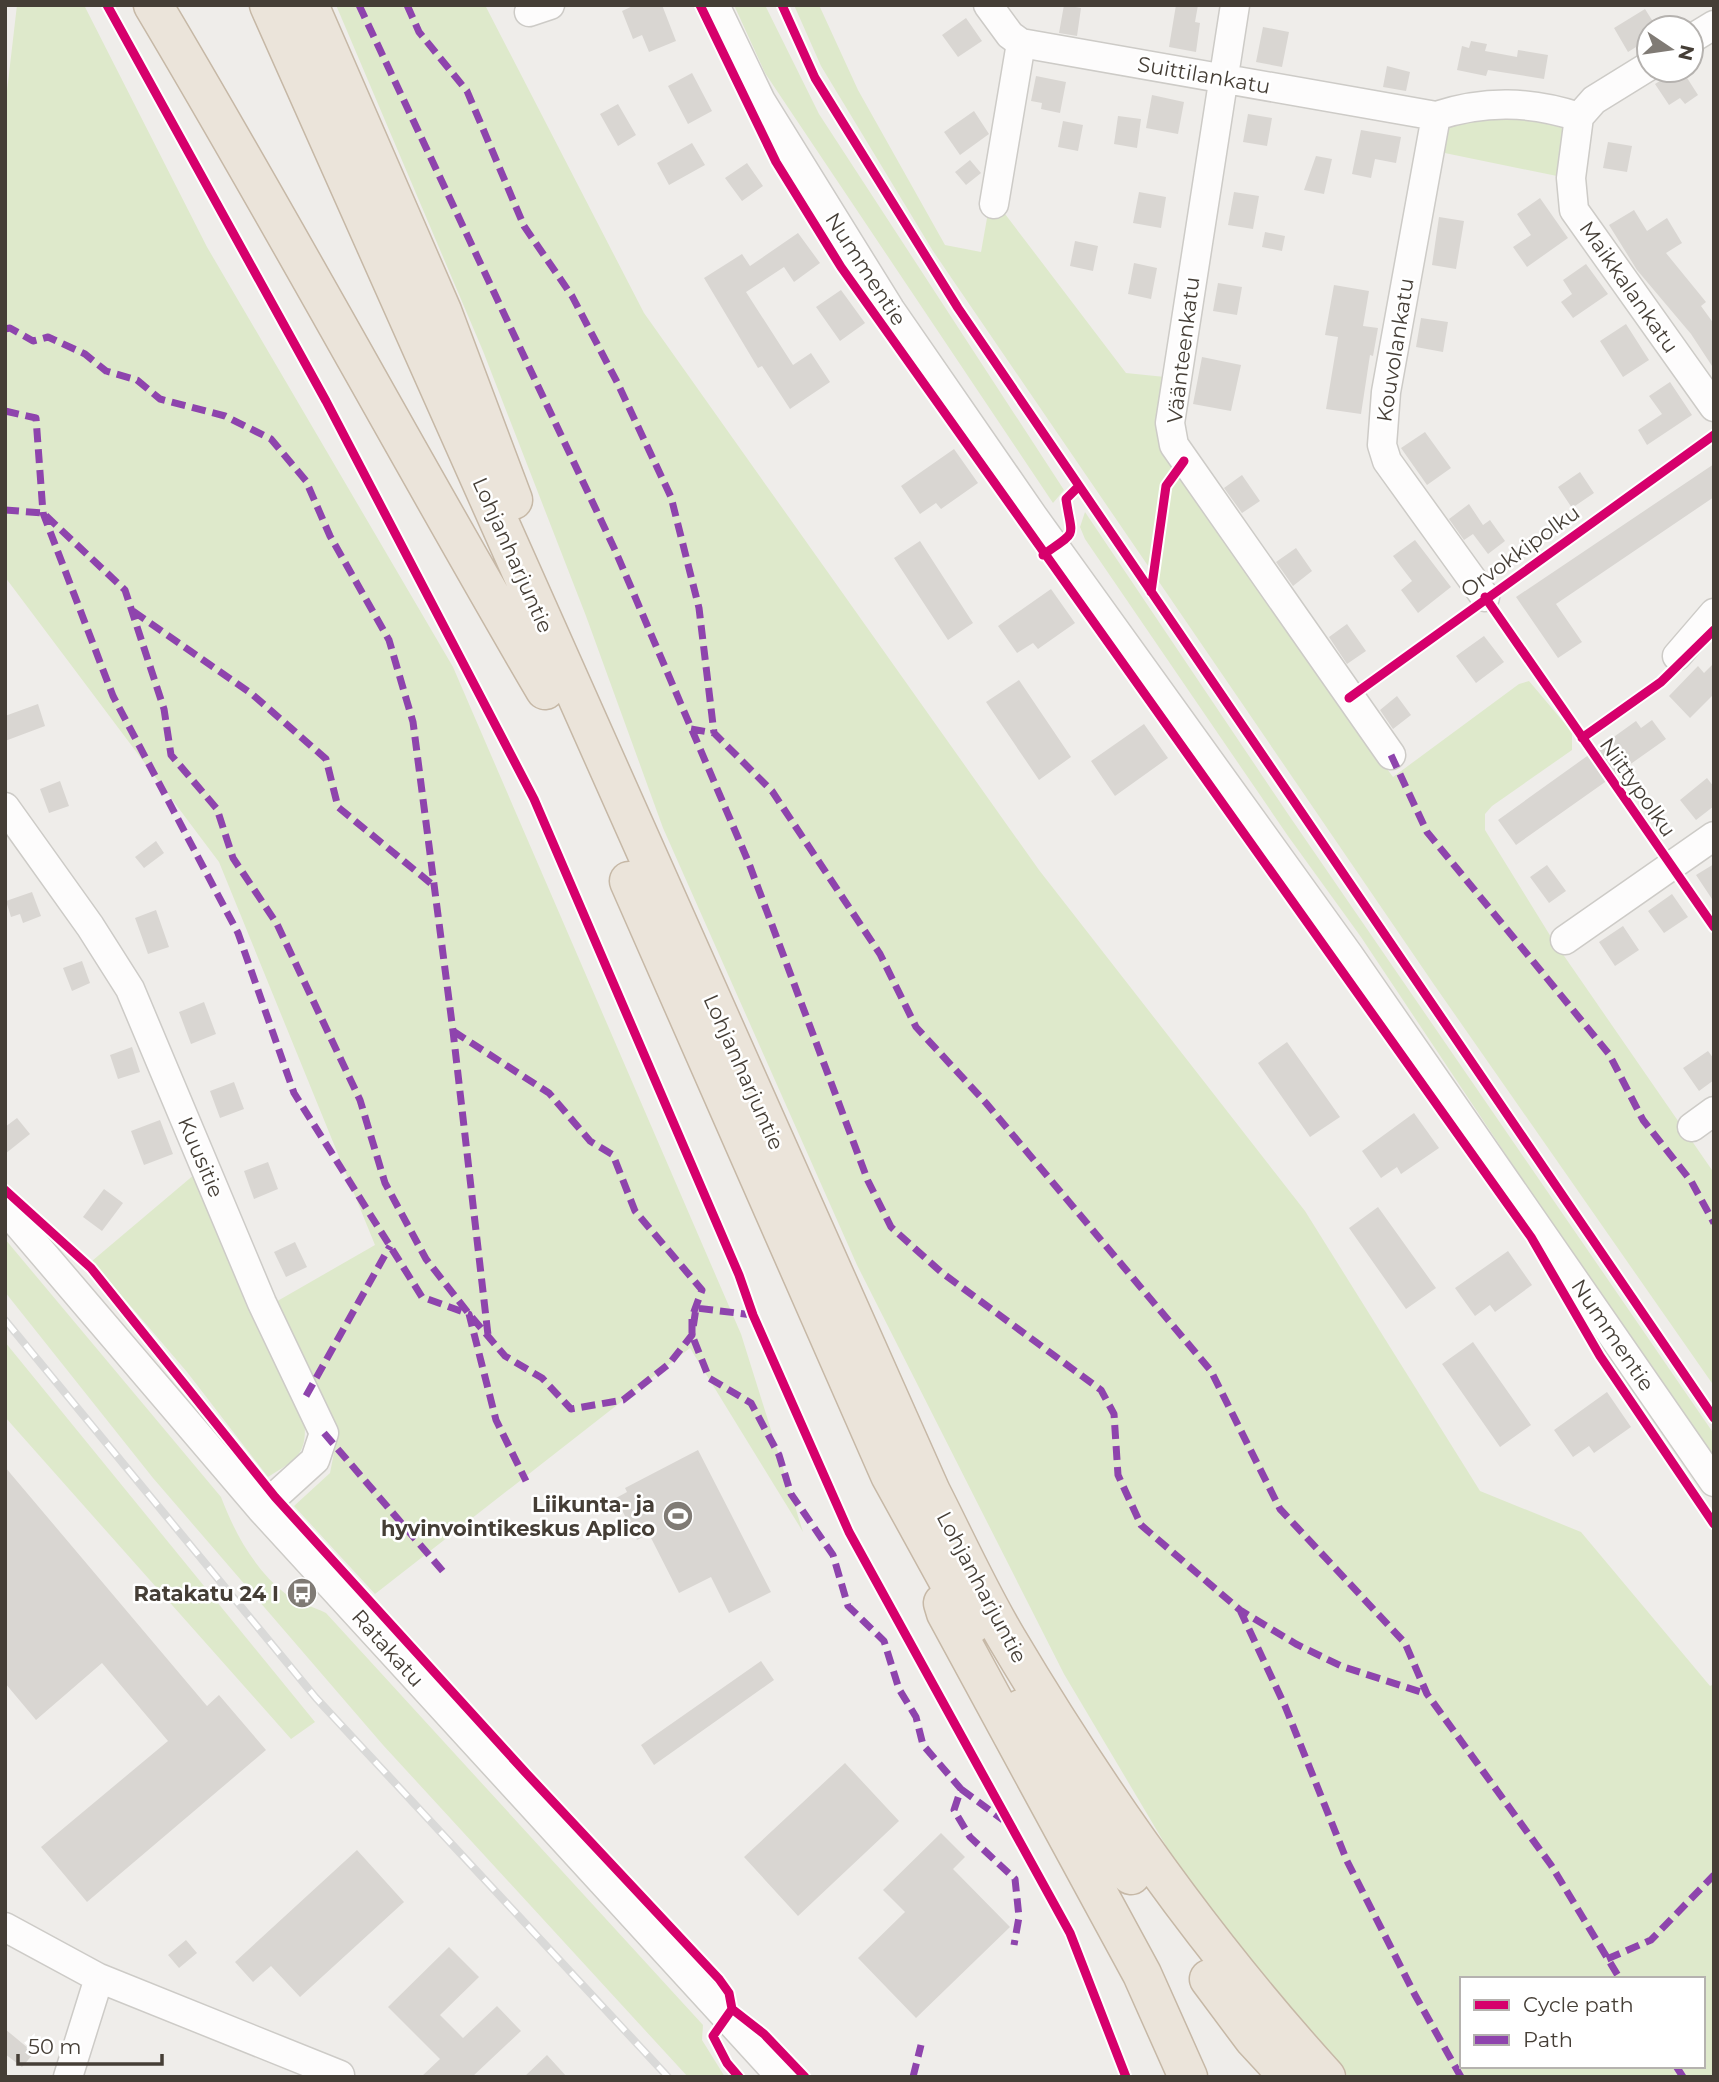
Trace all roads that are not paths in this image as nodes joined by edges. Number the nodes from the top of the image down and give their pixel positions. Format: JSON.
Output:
{"nodes":[{"id":1,"x":153,"y":5,"type":"edge"},
{"id":2,"x":243,"y":5,"type":"edge"},
{"id":3,"x":269,"y":5,"type":"edge"},
{"id":4,"x":309,"y":5,"type":"edge"},
{"id":5,"x":715,"y":5,"type":"edge"},
{"id":6,"x":988,"y":5,"type":"edge"},
{"id":7,"x":1235,"y":5,"type":"edge"},
{"id":8,"x":1021,"y":43,"type":"junction"},
{"id":9,"x":1635,"y":75,"type":"edge"},
{"id":10,"x":1223,"y":79,"type":"junction"},
{"id":11,"x":1436,"y":116,"type":"junction"},
{"id":12,"x":1579,"y":117,"type":"junction"},
{"id":13,"x":994,"y":204,"type":"dead end"},
{"id":14,"x":1714,"y":407,"type":"edge"},
{"id":15,"x":1485,"y":597,"type":"dead end"},
{"id":16,"x":1714,"y":613,"type":"edge"},
{"id":17,"x":1677,"y":656,"type":"dead end"},
{"id":18,"x":556,"y":683,"type":"junction"},
{"id":19,"x":1391,"y":755,"type":"dead end"},
{"id":20,"x":5,"y":807,"type":"edge"},
{"id":21,"x":1714,"y":836,"type":"edge"},
{"id":22,"x":1565,"y":940,"type":"dead end"},
{"id":23,"x":5,"y":1209,"type":"edge"},
{"id":24,"x":1714,"y":1482,"type":"edge"},
{"id":25,"x":261,"y":1508,"type":"junction"},
{"id":26,"x":928,"y":1550,"type":"junction"},
{"id":27,"x":5,"y":1927,"type":"edge"},
{"id":28,"x":99,"y":1978,"type":"junction"},
{"id":29,"x":340,"y":2075,"type":"dead end"},
{"id":30,"x":68,"y":2077,"type":"edge"},
{"id":31,"x":781,"y":2077,"type":"edge"},
{"id":32,"x":1188,"y":2077,"type":"edge"},
{"id":33,"x":1289,"y":2077,"type":"edge"},
{"id":34,"x":1326,"y":2077,"type":"edge"}],
"edges":[{"from":1,"to":18,"type":"highway"},
{"from":2,"to":18,"type":"highway","name":"Lohjanharjuntie"},
{"from":3,"to":18,"type":"highway","name":"Lohjanharjuntie"},
{"from":4,"to":18,"type":"highway"},
{"from":5,"to":24,"type":"street","name":"Nummentie"},
{"from":6,"to":8,"type":"street"},
{"from":7,"to":10,"type":"street","name":"Väänteenkatu"},
{"from":8,"to":10,"type":"street","name":"Suittilankatu"},
{"from":8,"to":13,"type":"street"},
{"from":9,"to":12,"type":"street"},
{"from":10,"to":11,"type":"street","name":"Suittilankatu"},
{"from":10,"to":19,"type":"street","name":"Väänteenkatu"},
{"from":11,"to":12,"type":"street"},
{"from":11,"to":15,"type":"street","name":"Kouvolankatu"},
{"from":12,"to":14,"type":"street","name":"Maikkalankatu"},
{"from":16,"to":17,"type":"street"},
{"from":18,"to":26,"type":"highway","name":"Lohjanharjuntie"},
{"from":18,"to":34,"type":"highway","name":"Lohjanharjuntie"},
{"from":20,"to":25,"type":"street","name":"Kuusitie"},
{"from":21,"to":22,"type":"street"},
{"from":23,"to":25,"type":"street","name":"Ratakatu"},
{"from":25,"to":31,"type":"street","name":"Ratakatu"},
{"from":26,"to":32,"type":"highway"},
{"from":26,"to":33,"type":"highway","name":"Lohjanharjuntie"},
{"from":27,"to":28,"type":"street"},
{"from":28,"to":29,"type":"street"},
{"from":28,"to":30,"type":"street"}]}
